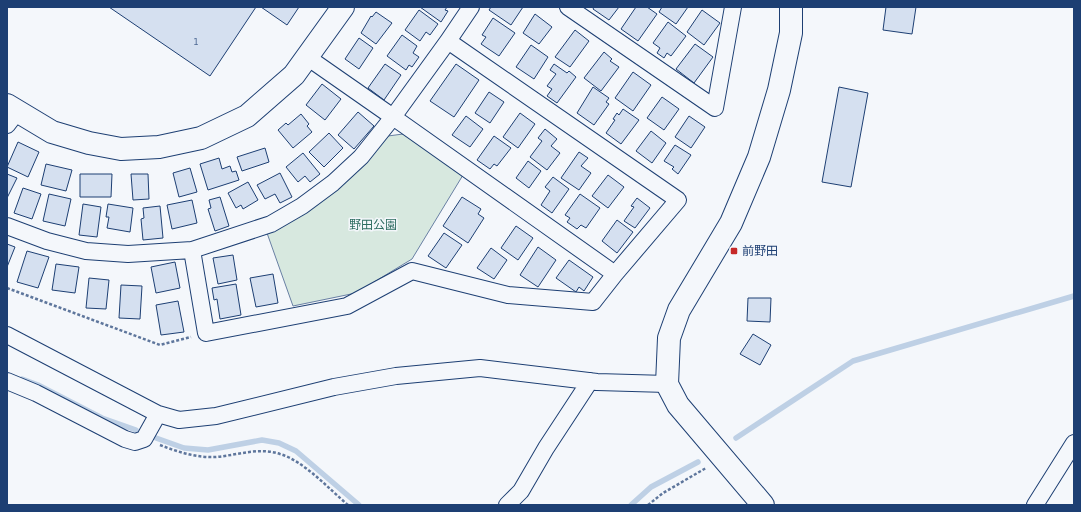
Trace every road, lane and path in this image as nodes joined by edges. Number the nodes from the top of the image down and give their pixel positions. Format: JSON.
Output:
{"nodes":[{"id":1,"x":343,"y":7,"type":"edge"},
{"id":2,"x":471,"y":7,"type":"edge"},
{"id":3,"x":568,"y":7,"type":"edge"},
{"id":4,"x":733,"y":7,"type":"edge"},
{"id":5,"x":791,"y":7,"type":"edge"},
{"id":6,"x":448,"y":41,"type":"junction"},
{"id":7,"x":307,"y":57,"type":"junction"},
{"id":8,"x":10,"y":114,"type":"edge"},
{"id":9,"x":393,"y":117,"type":"junction"},
{"id":10,"x":7,"y":226,"type":"edge"},
{"id":11,"x":192,"y":250,"type":"junction"},
{"id":12,"x":615,"y":274,"type":"junction"},
{"id":13,"x":7,"y":288,"type":"edge"},
{"id":14,"x":7,"y":334,"type":"edge"},
{"id":15,"x":206,"y":334,"type":"junction"},
{"id":16,"x":7,"y":381,"type":"edge"},
{"id":17,"x":590,"y":381,"type":"junction"},
{"id":18,"x":667,"y":384,"type":"junction"},
{"id":19,"x":158,"y":414,"type":"junction"},
{"id":20,"x":144,"y":439,"type":"junction"},
{"id":21,"x":1074,"y":444,"type":"edge"},
{"id":22,"x":722,"y":458,"type":"junction"},
{"id":23,"x":348,"y":505,"type":"edge"},
{"id":24,"x":507,"y":505,"type":"edge"},
{"id":25,"x":648,"y":505,"type":"edge"},
{"id":26,"x":763,"y":505,"type":"edge"},
{"id":27,"x":1035,"y":505,"type":"edge"}],
"edges":[{"from":1,"to":7,"type":"street"},
{"from":2,"to":6,"type":"street"},
{"from":3,"to":4,"type":"street"},
{"from":5,"to":18,"type":"street"},
{"from":6,"to":9,"type":"street"},
{"from":6,"to":12,"type":"street"},
{"from":7,"to":8,"type":"street"},
{"from":7,"to":9,"type":"street"},
{"from":9,"to":11,"type":"street"},
{"from":9,"to":12,"type":"street"},
{"from":10,"to":11,"type":"street"},
{"from":11,"to":15,"type":"street"},
{"from":12,"to":15,"type":"street"},
{"from":13,"to":15,"type":"path"},
{"from":14,"to":19,"type":"street"},
{"from":16,"to":20,"type":"street"},
{"from":17,"to":18,"type":"street"},
{"from":17,"to":19,"type":"street"},
{"from":17,"to":24,"type":"street"},
{"from":18,"to":22,"type":"street"},
{"from":19,"to":20,"type":"street"},
{"from":20,"to":23,"type":"path"},
{"from":21,"to":27,"type":"street"},
{"from":22,"to":25,"type":"path"},
{"from":22,"to":26,"type":"street"}]}
